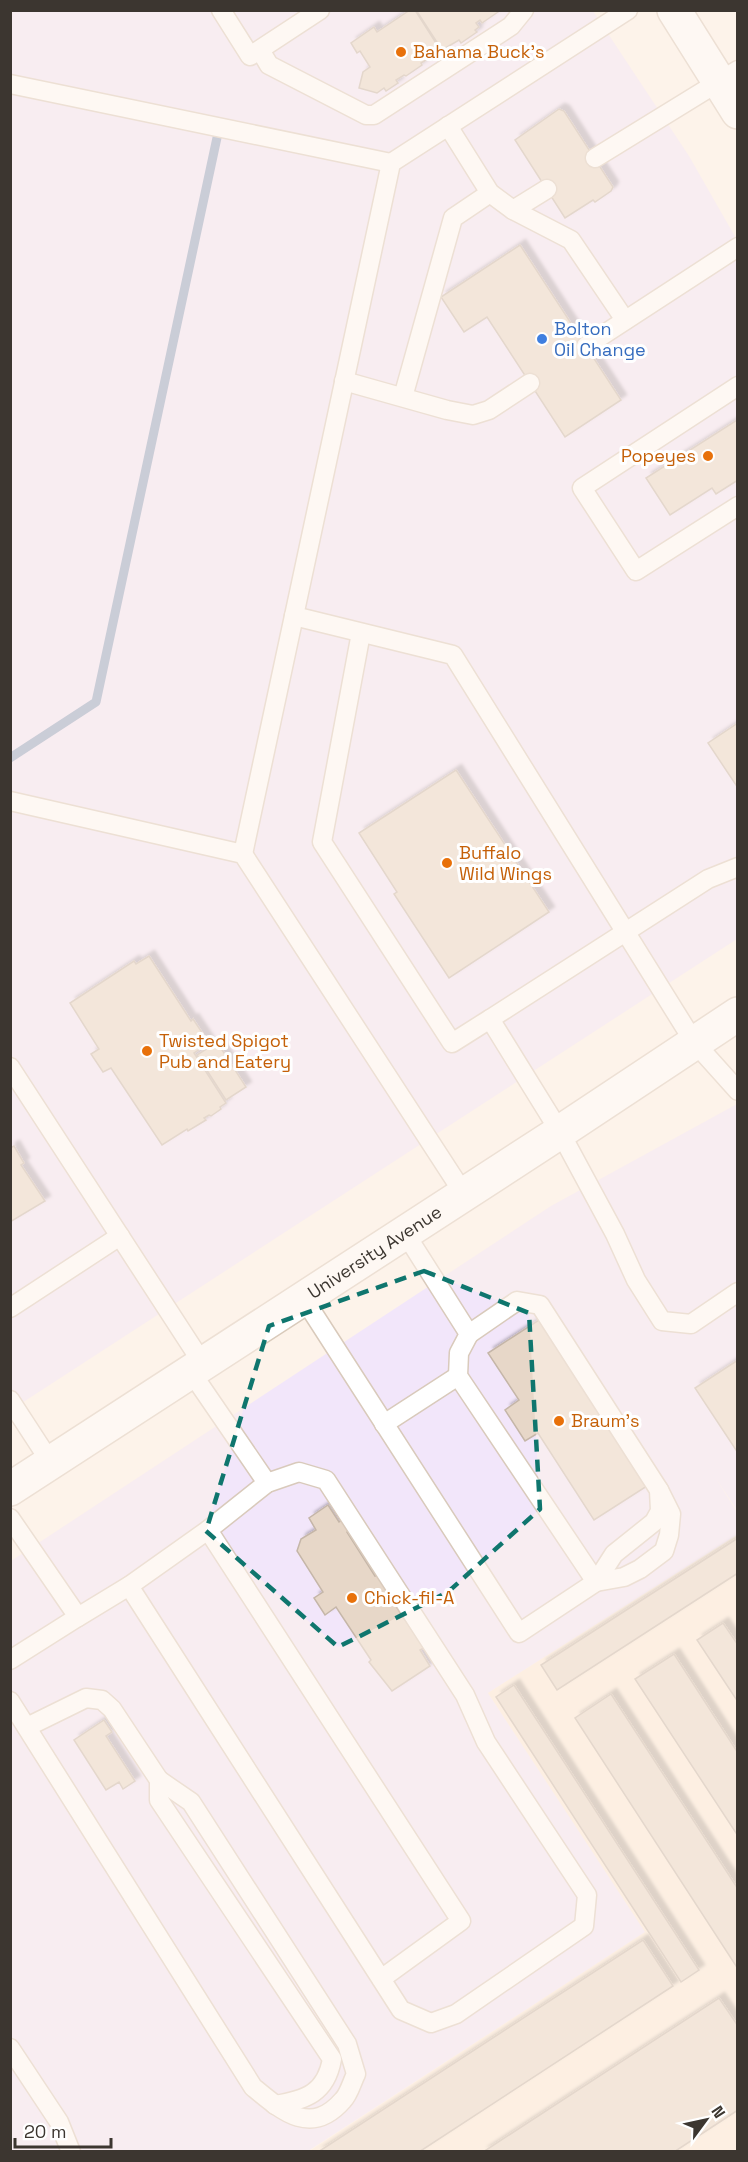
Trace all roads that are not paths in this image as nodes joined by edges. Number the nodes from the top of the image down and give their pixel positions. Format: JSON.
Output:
{"nodes":[{"id":1,"x":221,"y":10,"type":"edge"},
{"id":2,"x":321,"y":10,"type":"edge"},
{"id":3,"x":524,"y":10,"type":"edge"},
{"id":4,"x":628,"y":10,"type":"edge"},
{"id":5,"x":674,"y":10,"type":"edge"},
{"id":6,"x":260,"y":50,"type":"junction"},
{"id":7,"x":728,"y":76,"type":"edge"},
{"id":8,"x":10,"y":84,"type":"edge"},
{"id":9,"x":738,"y":112,"type":"edge"},
{"id":10,"x":448,"y":126,"type":"junction"},
{"id":11,"x":595,"y":158,"type":"dead end"},
{"id":12,"x":391,"y":163,"type":"junction"},
{"id":13,"x":547,"y":189,"type":"dead end"},
{"id":14,"x":490,"y":193,"type":"junction"},
{"id":15,"x":513,"y":210,"type":"junction"},
{"id":16,"x":738,"y":247,"type":"edge"},
{"id":17,"x":625,"y":320,"type":"junction"},
{"id":18,"x":586,"y":346,"type":"dead end"},
{"id":19,"x":344,"y":381,"type":"junction"},
{"id":20,"x":530,"y":383,"type":"dead end"},
{"id":21,"x":738,"y":386,"type":"edge"},
{"id":22,"x":403,"y":397,"type":"junction"},
{"id":23,"x":738,"y":506,"type":"edge"},
{"id":24,"x":294,"y":616,"type":"junction"},
{"id":25,"x":361,"y":633,"type":"junction"},
{"id":26,"x":10,"y":801,"type":"edge"},
{"id":27,"x":243,"y":854,"type":"junction"},
{"id":28,"x":738,"y":867,"type":"edge"},
{"id":29,"x":625,"y":931,"type":"junction"},
{"id":30,"x":738,"y":1014,"type":"edge"},
{"id":31,"x":490,"y":1019,"type":"junction"},
{"id":32,"x":694,"y":1042,"type":"junction"},
{"id":33,"x":10,"y":1067,"type":"edge"},
{"id":34,"x":738,"y":1091,"type":"edge"},
{"id":35,"x":560,"y":1132,"type":"junction"},
{"id":36,"x":464,"y":1194,"type":"junction"},
{"id":37,"x":405,"y":1233,"type":"junction"},
{"id":38,"x":120,"y":1236,"type":"junction"},
{"id":39,"x":738,"y":1293,"type":"edge"},
{"id":40,"x":304,"y":1299,"type":"junction"},
{"id":41,"x":10,"y":1308,"type":"edge"},
{"id":42,"x":469,"y":1334,"type":"junction"},
{"id":43,"x":197,"y":1368,"type":"junction"},
{"id":44,"x":458,"y":1376,"type":"junction"},
{"id":45,"x":10,"y":1400,"type":"edge"},
{"id":46,"x":384,"y":1424,"type":"junction"},
{"id":47,"x":51,"y":1463,"type":"junction"},
{"id":48,"x":267,"y":1483,"type":"junction"},
{"id":49,"x":10,"y":1489,"type":"edge"},
{"id":50,"x":659,"y":1490,"type":"junction"},
{"id":51,"x":10,"y":1518,"type":"edge"},
{"id":52,"x":207,"y":1530,"type":"junction"},
{"id":53,"x":596,"y":1582,"type":"junction"},
{"id":54,"x":129,"y":1586,"type":"junction"},
{"id":55,"x":78,"y":1617,"type":"junction"},
{"id":56,"x":10,"y":1660,"type":"edge"},
{"id":57,"x":10,"y":1701,"type":"edge"},
{"id":58,"x":27,"y":1726,"type":"junction"},
{"id":59,"x":159,"y":1780,"type":"junction"},
{"id":60,"x":381,"y":1979,"type":"junction"},
{"id":61,"x":10,"y":2048,"type":"edge"},
{"id":62,"x":275,"y":2105,"type":"junction"},
{"id":63,"x":71,"y":2151,"type":"edge"}],
"edges":[{"from":1,"to":6,"type":"lane"},
{"from":2,"to":6,"type":"lane"},
{"from":3,"to":6,"type":"lane"},
{"from":4,"to":10,"type":"lane"},
{"from":5,"to":7,"type":"main road"},
{"from":7,"to":9,"type":"main road"},
{"from":7,"to":11,"type":"lane"},
{"from":8,"to":12,"type":"lane"},
{"from":10,"to":12,"type":"lane"},
{"from":10,"to":14,"type":"lane"},
{"from":12,"to":19,"type":"lane"},
{"from":13,"to":15,"type":"lane"},
{"from":14,"to":15,"type":"lane"},
{"from":14,"to":22,"type":"lane"},
{"from":15,"to":17,"type":"lane"},
{"from":16,"to":17,"type":"lane"},
{"from":17,"to":18,"type":"lane"},
{"from":19,"to":22,"type":"lane"},
{"from":19,"to":24,"type":"lane"},
{"from":20,"to":22,"type":"lane"},
{"from":21,"to":23,"type":"lane"},
{"from":24,"to":25,"type":"lane"},
{"from":24,"to":27,"type":"lane"},
{"from":25,"to":29,"type":"lane"},
{"from":25,"to":31,"type":"lane"},
{"from":26,"to":27,"type":"lane"},
{"from":27,"to":36,"type":"lane"},
{"from":28,"to":29,"type":"lane"},
{"from":29,"to":31,"type":"lane"},
{"from":29,"to":32,"type":"lane"},
{"from":30,"to":32,"type":"main road","name":"University Avenue"},
{"from":31,"to":35,"type":"lane"},
{"from":32,"to":34,"type":"lane"},
{"from":32,"to":35,"type":"main road","name":"University Avenue"},
{"from":33,"to":38,"type":"lane"},
{"from":35,"to":36,"type":"main road","name":"University Avenue"},
{"from":35,"to":39,"type":"lane"},
{"from":36,"to":37,"type":"main road","name":"University Avenue"},
{"from":37,"to":40,"type":"main road","name":"University Avenue"},
{"from":37,"to":42,"type":"lane"},
{"from":38,"to":41,"type":"lane"},
{"from":38,"to":43,"type":"lane"},
{"from":40,"to":43,"type":"main road","name":"University Avenue"},
{"from":40,"to":46,"type":"lane"},
{"from":42,"to":44,"type":"lane"},
{"from":42,"to":50,"type":"lane"},
{"from":43,"to":47,"type":"main road","name":"University Avenue"},
{"from":43,"to":48,"type":"lane"},
{"from":44,"to":46,"type":"lane"},
{"from":44,"to":53,"type":"lane"},
{"from":45,"to":47,"type":"lane"},
{"from":46,"to":53,"type":"lane"},
{"from":47,"to":49,"type":"main road","name":"University Avenue"},
{"from":48,"to":52,"type":"lane"},
{"from":48,"to":60,"type":"lane"},
{"from":50,"to":53,"type":"lane"},
{"from":50,"to":53,"type":"lane"},
{"from":51,"to":55,"type":"lane"},
{"from":52,"to":54,"type":"lane"},
{"from":52,"to":60,"type":"lane"},
{"from":54,"to":55,"type":"lane"},
{"from":54,"to":60,"type":"lane"},
{"from":55,"to":56,"type":"lane"},
{"from":57,"to":58,"type":"lane"},
{"from":58,"to":59,"type":"lane"},
{"from":58,"to":62,"type":"lane"},
{"from":59,"to":62,"type":"lane"},
{"from":59,"to":62,"type":"lane"},
{"from":61,"to":63,"type":"lane"}]}
